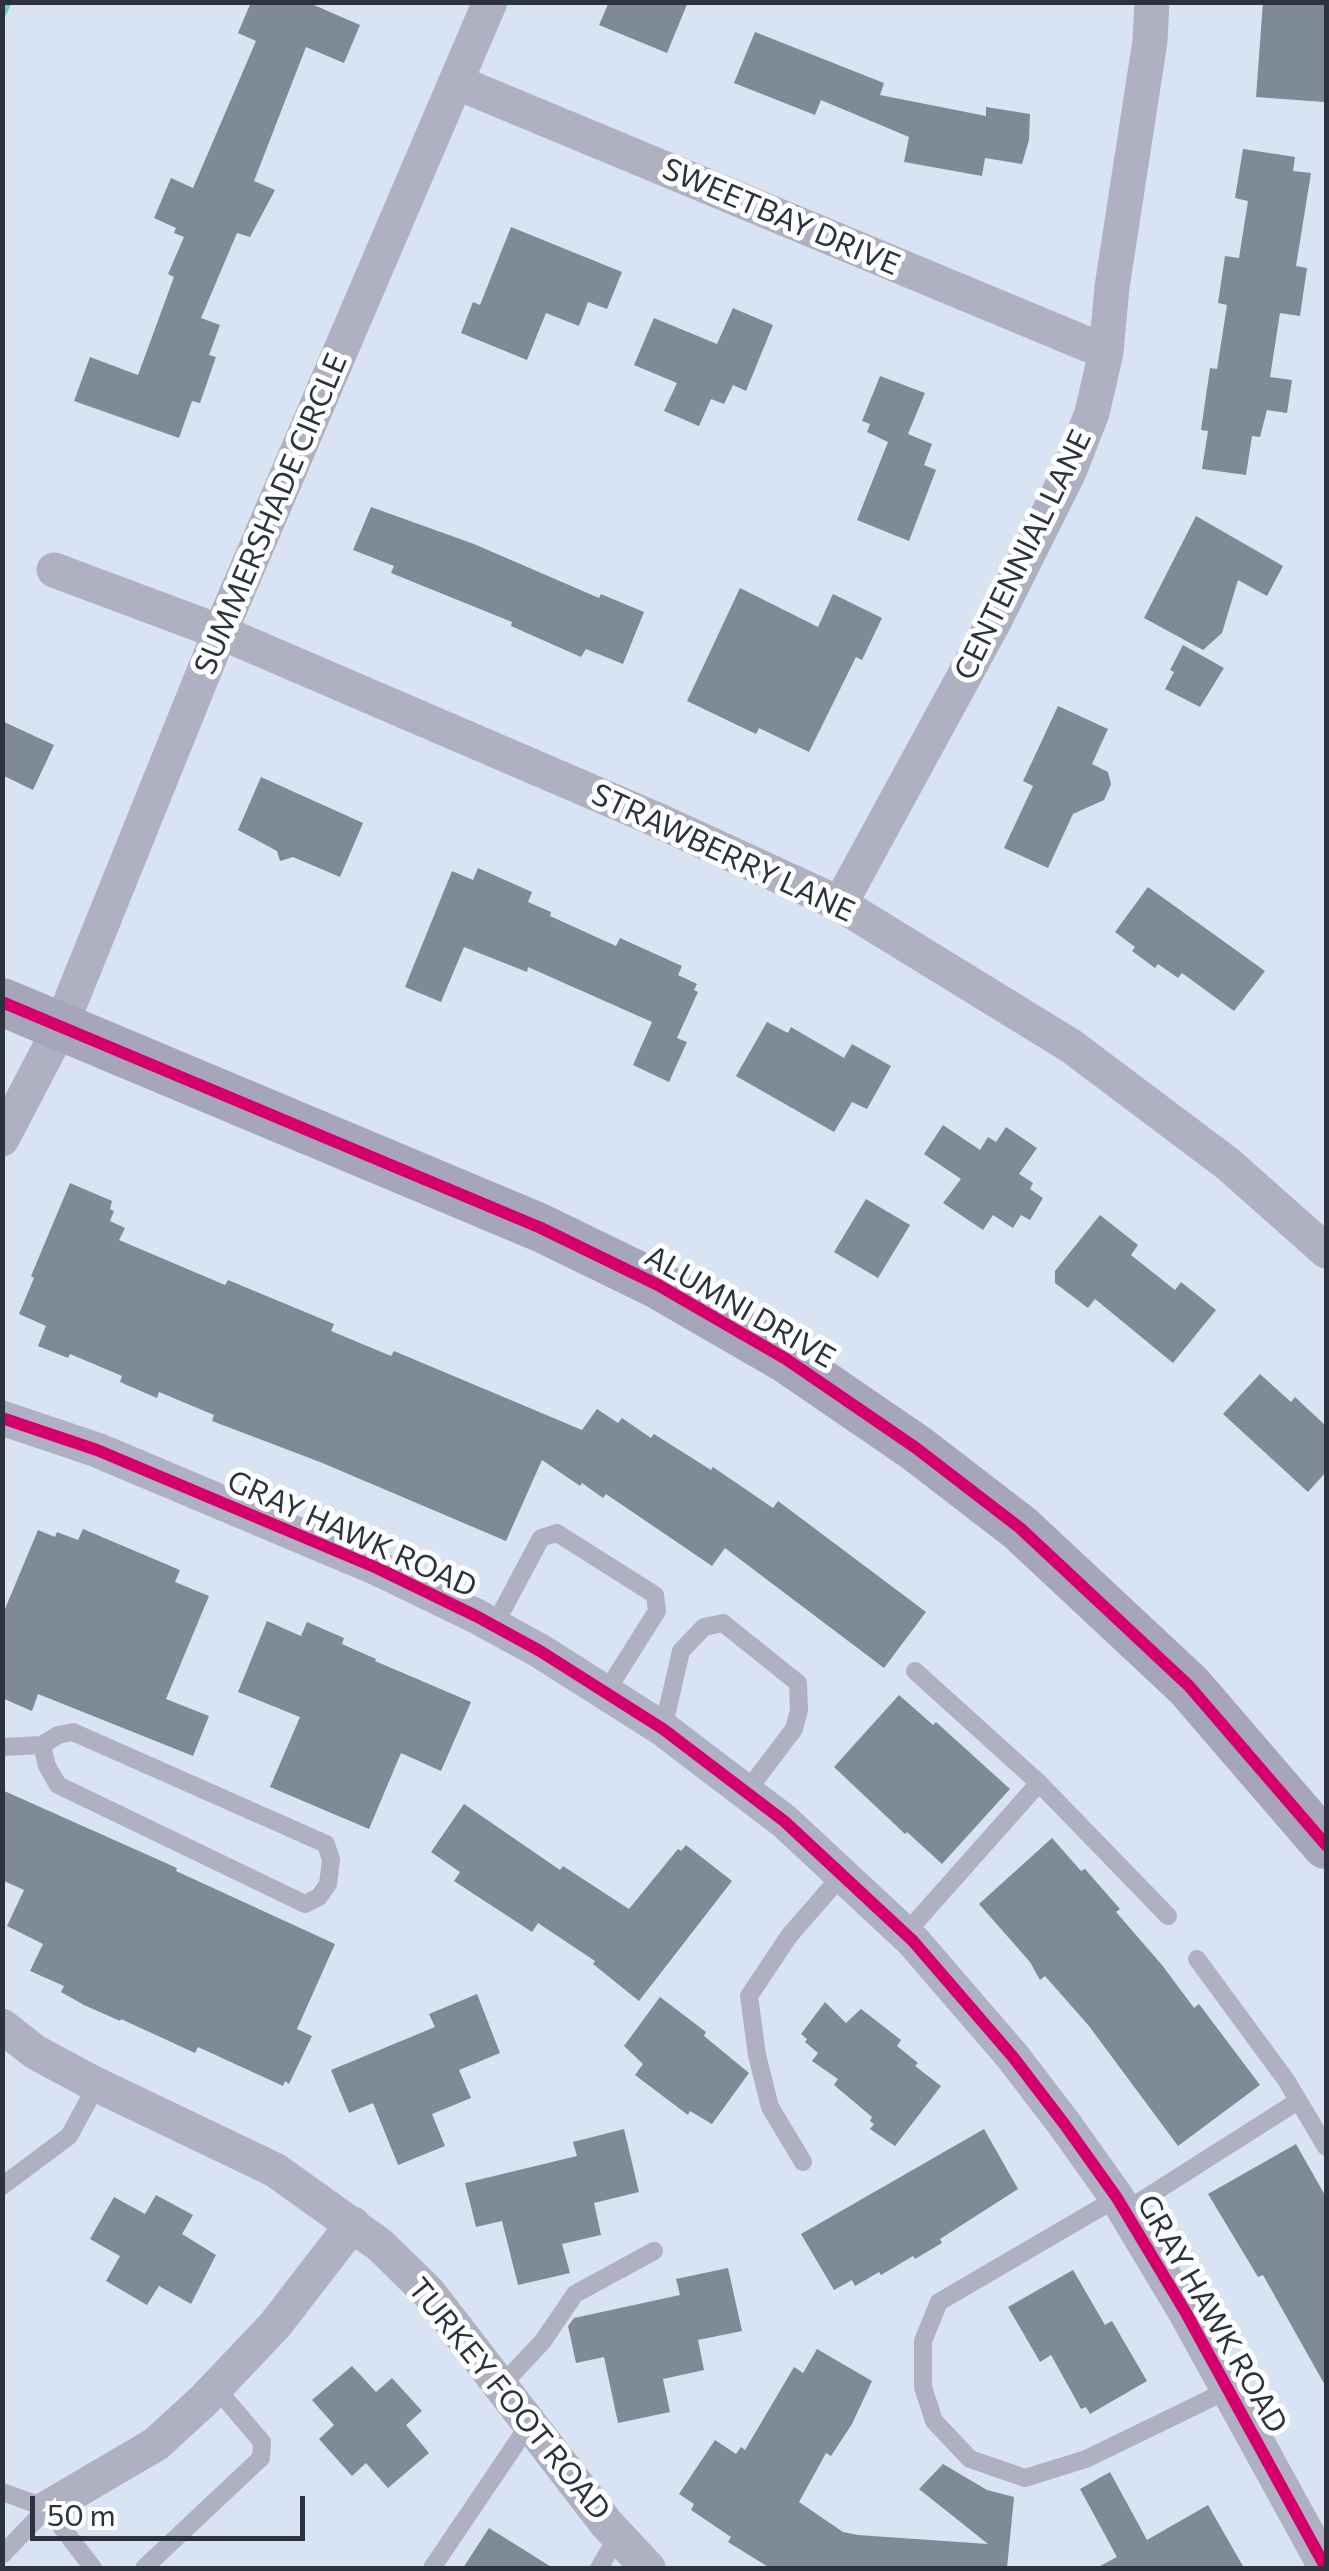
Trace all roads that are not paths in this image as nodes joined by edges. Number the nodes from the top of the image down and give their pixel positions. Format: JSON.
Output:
{"nodes":[{"id":1,"x":490,"y":2,"type":"edge"},
{"id":2,"x":1152,"y":2,"type":"edge"},
{"id":3,"x":456,"y":82,"type":"junction"},
{"id":4,"x":1106,"y":352,"type":"junction"},
{"id":5,"x":54,"y":570,"type":"dead end"},
{"id":6,"x":220,"y":632,"type":"junction"},
{"id":7,"x":840,"y":904,"type":"junction"},
{"id":8,"x":2,"y":1002,"type":"edge"},
{"id":9,"x":60,"y":1028,"type":"junction"},
{"id":10,"x":2,"y":1140,"type":"edge"},
{"id":11,"x":1326,"y":1252,"type":"edge"},
{"id":12,"x":2,"y":1418,"type":"edge"},
{"id":13,"x":494,"y":1626,"type":"junction"},
{"id":14,"x":916,"y":1672,"type":"dead end"},
{"id":15,"x":606,"y":1692,"type":"junction"},
{"id":16,"x":664,"y":1729,"type":"junction"},
{"id":17,"x":42,"y":1746,"type":"junction"},
{"id":18,"x":2,"y":1747,"type":"edge"},
{"id":19,"x":1039,"y":1783,"type":"junction"},
{"id":20,"x":747,"y":1791,"type":"junction"},
{"id":21,"x":1326,"y":1845,"type":"edge"},
{"id":22,"x":842,"y":1875,"type":"junction"},
{"id":23,"x":1168,"y":1916,"type":"dead end"},
{"id":24,"x":905,"y":1934,"type":"junction"},
{"id":25,"x":1197,"y":1959,"type":"dead end"},
{"id":26,"x":2,"y":2026,"type":"edge"},
{"id":27,"x":97,"y":2085,"type":"junction"},
{"id":28,"x":1298,"y":2101,"type":"junction"},
{"id":29,"x":1326,"y":2146,"type":"edge"},
{"id":30,"x":803,"y":2162,"type":"dead end"},
{"id":31,"x":2,"y":2186,"type":"edge"},
{"id":32,"x":1121,"y":2205,"type":"junction"},
{"id":33,"x":353,"y":2224,"type":"junction"},
{"id":34,"x":654,"y":2251,"type":"dead end"},
{"id":35,"x":502,"y":2386,"type":"junction"},
{"id":36,"x":216,"y":2388,"type":"junction"},
{"id":37,"x":1228,"y":2390,"type":"junction"},
{"id":38,"x":530,"y":2424,"type":"junction"},
{"id":39,"x":2,"y":2492,"type":"edge"},
{"id":40,"x":47,"y":2508,"type":"junction"},
{"id":41,"x":618,"y":2536,"type":"junction"},
{"id":42,"x":2,"y":2555,"type":"edge"},
{"id":43,"x":93,"y":2568,"type":"edge"},
{"id":44,"x":144,"y":2568,"type":"edge"},
{"id":45,"x":432,"y":2568,"type":"edge"},
{"id":46,"x":599,"y":2568,"type":"edge"},
{"id":47,"x":648,"y":2568,"type":"edge"},
{"id":48,"x":1326,"y":2568,"type":"edge"}],
"edges":[{"from":1,"to":3,"type":"street","name":"SUMMERSHADE CIRCLE"},
{"from":2,"to":4,"type":"street","name":"CENTENNIAL LANE"},
{"from":3,"to":4,"type":"street","name":"SWEETBAY DRIVE"},
{"from":3,"to":6,"type":"street","name":"SUMMERSHADE CIRCLE"},
{"from":4,"to":7,"type":"street","name":"CENTENNIAL LANE"},
{"from":5,"to":6,"type":"street","name":"STRAWBERRY LANE"},
{"from":6,"to":7,"type":"street","name":"STRAWBERRY LANE"},
{"from":6,"to":9,"type":"street","name":"SUMMERSHADE CIRCLE"},
{"from":7,"to":11,"type":"street","name":"STRAWBERRY LANE"},
{"from":8,"to":9,"type":"main road","name":"ALUMNI DRIVE"},
{"from":9,"to":10,"type":"street"},
{"from":9,"to":21,"type":"main road","name":"ALUMNI DRIVE"},
{"from":12,"to":13,"type":"street","name":"GRAY HAWK ROAD"},
{"from":13,"to":15,"type":"street","name":"GRAY HAWK ROAD"},
{"from":13,"to":15,"type":"lane"},
{"from":14,"to":19,"type":"lane"},
{"from":15,"to":16,"type":"street","name":"GRAY HAWK ROAD"},
{"from":16,"to":20,"type":"street","name":"GRAY HAWK ROAD"},
{"from":16,"to":20,"type":"lane"},
{"from":17,"to":17,"type":"lane"},
{"from":17,"to":18,"type":"lane"},
{"from":19,"to":23,"type":"lane"},
{"from":19,"to":24,"type":"lane"},
{"from":20,"to":22,"type":"street","name":"GRAY HAWK ROAD"},
{"from":22,"to":24,"type":"street","name":"GRAY HAWK ROAD"},
{"from":22,"to":30,"type":"lane"},
{"from":24,"to":32,"type":"street","name":"GRAY HAWK ROAD"},
{"from":25,"to":28,"type":"lane"},
{"from":26,"to":27,"type":"street","name":"TURKEY FOOT ROAD"},
{"from":27,"to":31,"type":"lane"},
{"from":27,"to":33,"type":"street","name":"TURKEY FOOT ROAD"},
{"from":28,"to":29,"type":"lane"},
{"from":28,"to":32,"type":"lane"},
{"from":32,"to":37,"type":"street","name":"GRAY HAWK ROAD"},
{"from":32,"to":37,"type":"lane"},
{"from":33,"to":35,"type":"street","name":"TURKEY FOOT ROAD"},
{"from":33,"to":36,"type":"street"},
{"from":34,"to":35,"type":"lane"},
{"from":35,"to":38,"type":"street","name":"TURKEY FOOT ROAD"},
{"from":36,"to":40,"type":"street"},
{"from":36,"to":44,"type":"lane"},
{"from":37,"to":48,"type":"street","name":"GRAY HAWK ROAD"},
{"from":38,"to":41,"type":"street","name":"TURKEY FOOT ROAD"},
{"from":38,"to":45,"type":"lane"},
{"from":39,"to":40,"type":"lane"},
{"from":40,"to":42,"type":"lane"},
{"from":40,"to":43,"type":"lane"},
{"from":41,"to":46,"type":"lane"},
{"from":41,"to":47,"type":"street","name":"TURKEY FOOT ROAD"}]}
